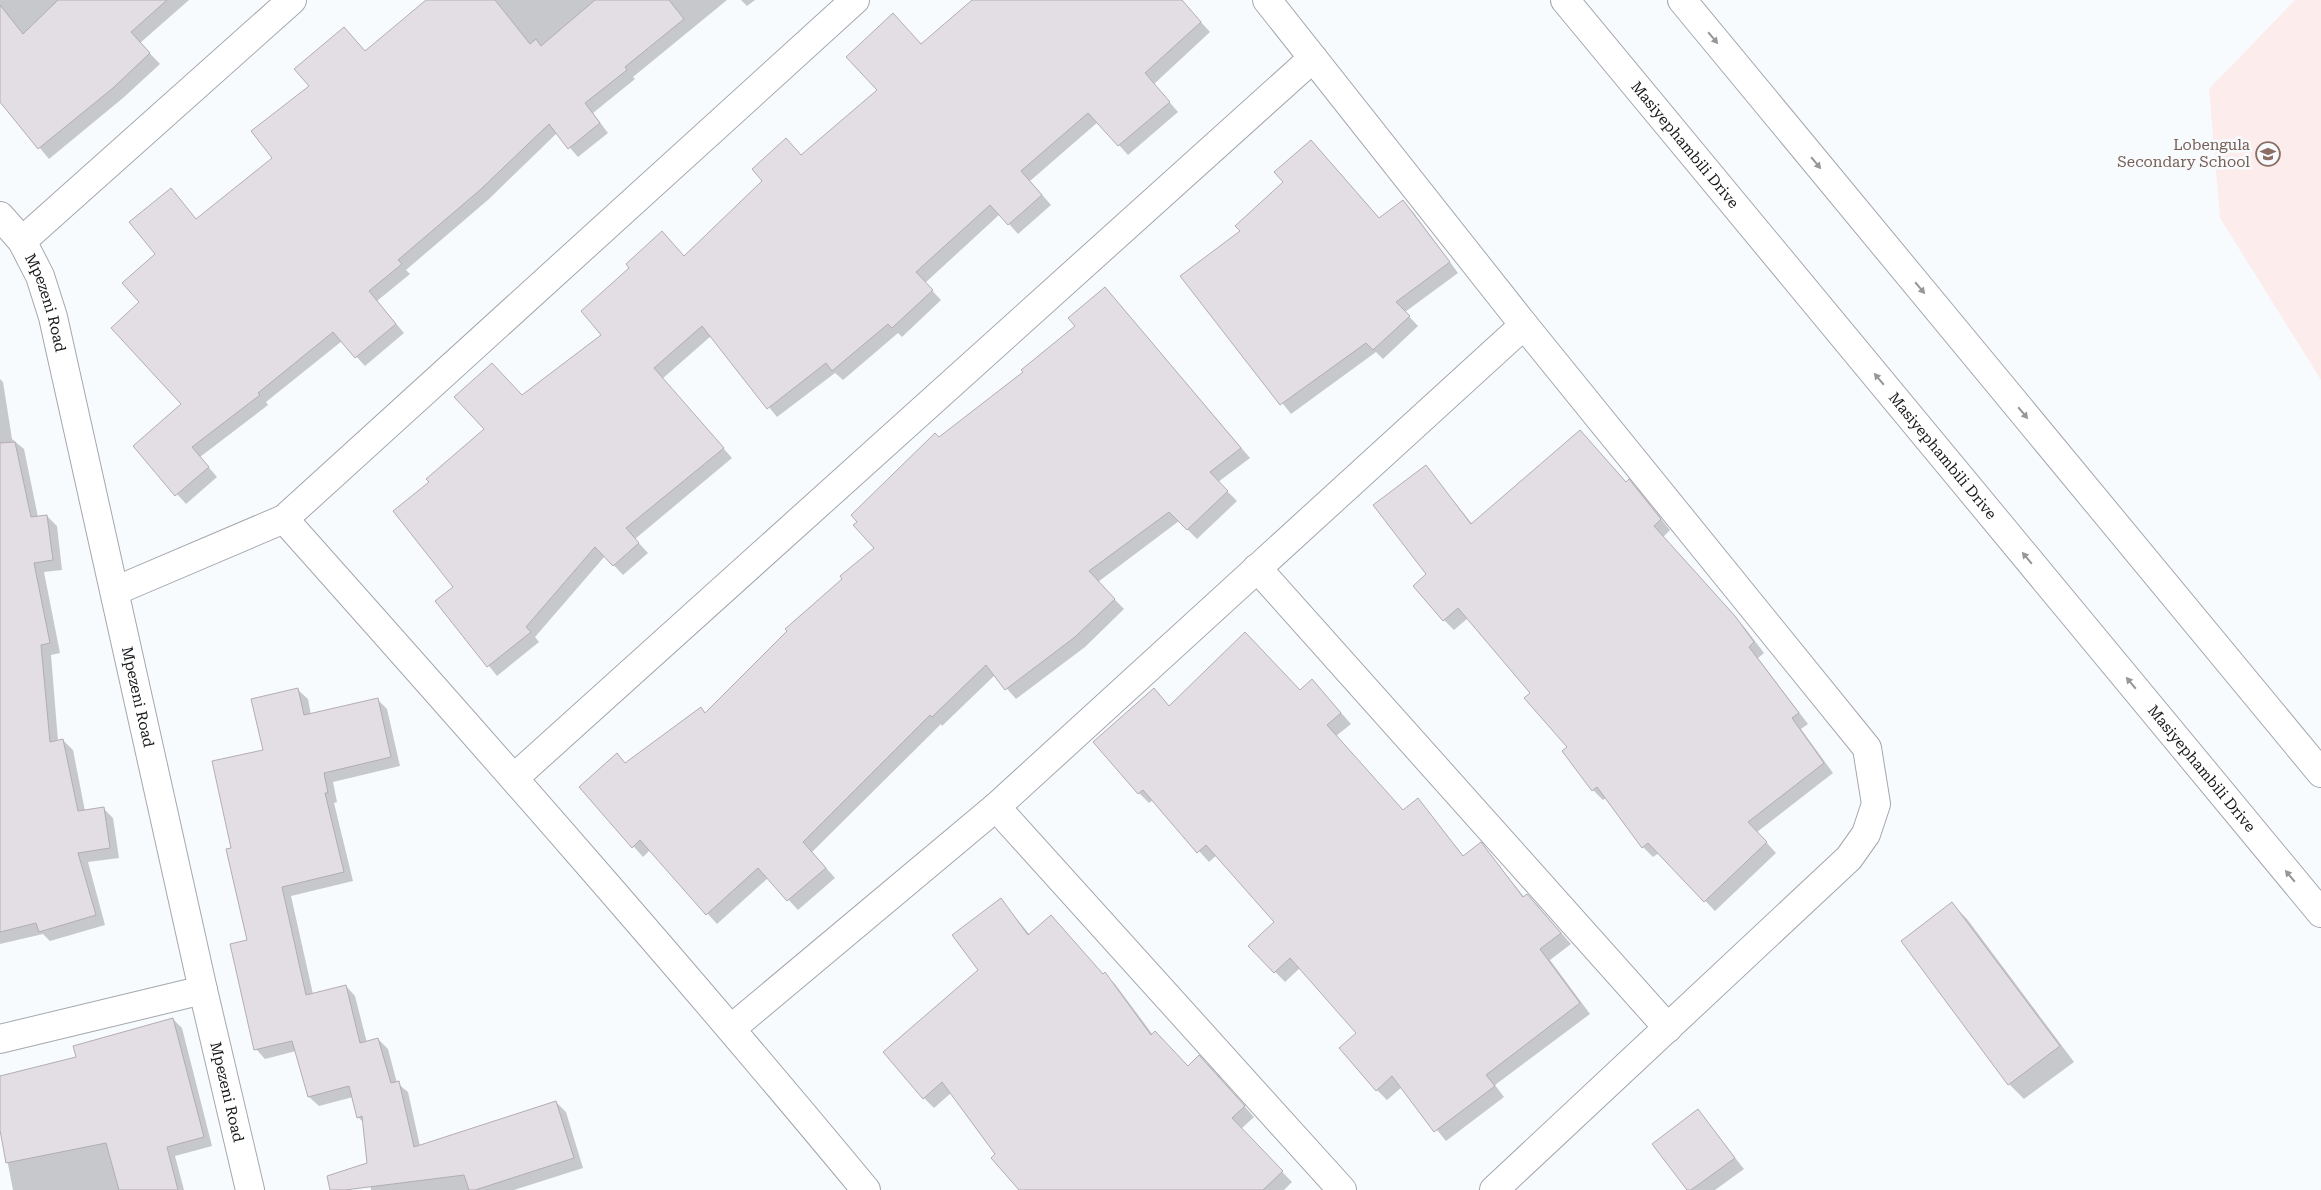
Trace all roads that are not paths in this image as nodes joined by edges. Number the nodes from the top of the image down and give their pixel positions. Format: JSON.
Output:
{"nodes":[{"id":1,"x":292,"y":0,"type":"edge"},
{"id":2,"x":855,"y":0,"type":"edge"},
{"id":3,"x":1267,"y":0,"type":"edge"},
{"id":4,"x":1565,"y":0,"type":"edge"},
{"id":5,"x":1682,"y":0,"type":"edge"},
{"id":6,"x":1313,"y":58,"type":"junction"},
{"id":7,"x":0,"y":216,"type":"edge"},
{"id":8,"x":22,"y":241,"type":"junction"},
{"id":9,"x":1524,"y":325,"type":"junction"},
{"id":10,"x":284,"y":519,"type":"junction"},
{"id":11,"x":1257,"y":568,"type":"junction"},
{"id":12,"x":115,"y":591,"type":"junction"},
{"id":13,"x":2321,"y":774,"type":"edge"},
{"id":14,"x":514,"y":778,"type":"junction"},
{"id":15,"x":996,"y":807,"type":"junction"},
{"id":16,"x":2321,"y":913,"type":"edge"},
{"id":17,"x":203,"y":990,"type":"junction"},
{"id":18,"x":732,"y":1028,"type":"junction"},
{"id":19,"x":1668,"y":1028,"type":"junction"},
{"id":20,"x":0,"y":1039,"type":"edge"},
{"id":21,"x":250,"y":1190,"type":"edge"},
{"id":22,"x":866,"y":1190,"type":"edge"},
{"id":23,"x":1342,"y":1190,"type":"edge"},
{"id":24,"x":1494,"y":1190,"type":"edge"}],
"edges":[{"from":1,"to":8,"type":"street"},
{"from":2,"to":10,"type":"street"},
{"from":3,"to":6,"type":"street"},
{"from":16,"to":4,"type":"street","name":"Masiyephambili Drive","one_way":true},
{"from":5,"to":13,"type":"street","one_way":true},
{"from":6,"to":9,"type":"street"},
{"from":6,"to":14,"type":"street"},
{"from":7,"to":8,"type":"street","name":"Mpezeni Road"},
{"from":8,"to":12,"type":"street","name":"Mpezeni Road"},
{"from":9,"to":11,"type":"street"},
{"from":9,"to":19,"type":"street"},
{"from":10,"to":12,"type":"street"},
{"from":10,"to":14,"type":"street"},
{"from":11,"to":15,"type":"street"},
{"from":11,"to":19,"type":"street"},
{"from":12,"to":17,"type":"street","name":"Mpezeni Road"},
{"from":14,"to":18,"type":"street"},
{"from":15,"to":18,"type":"street"},
{"from":15,"to":23,"type":"street"},
{"from":17,"to":20,"type":"street"},
{"from":17,"to":21,"type":"street","name":"Mpezeni Road"},
{"from":18,"to":22,"type":"street"},
{"from":19,"to":24,"type":"street"}]}
